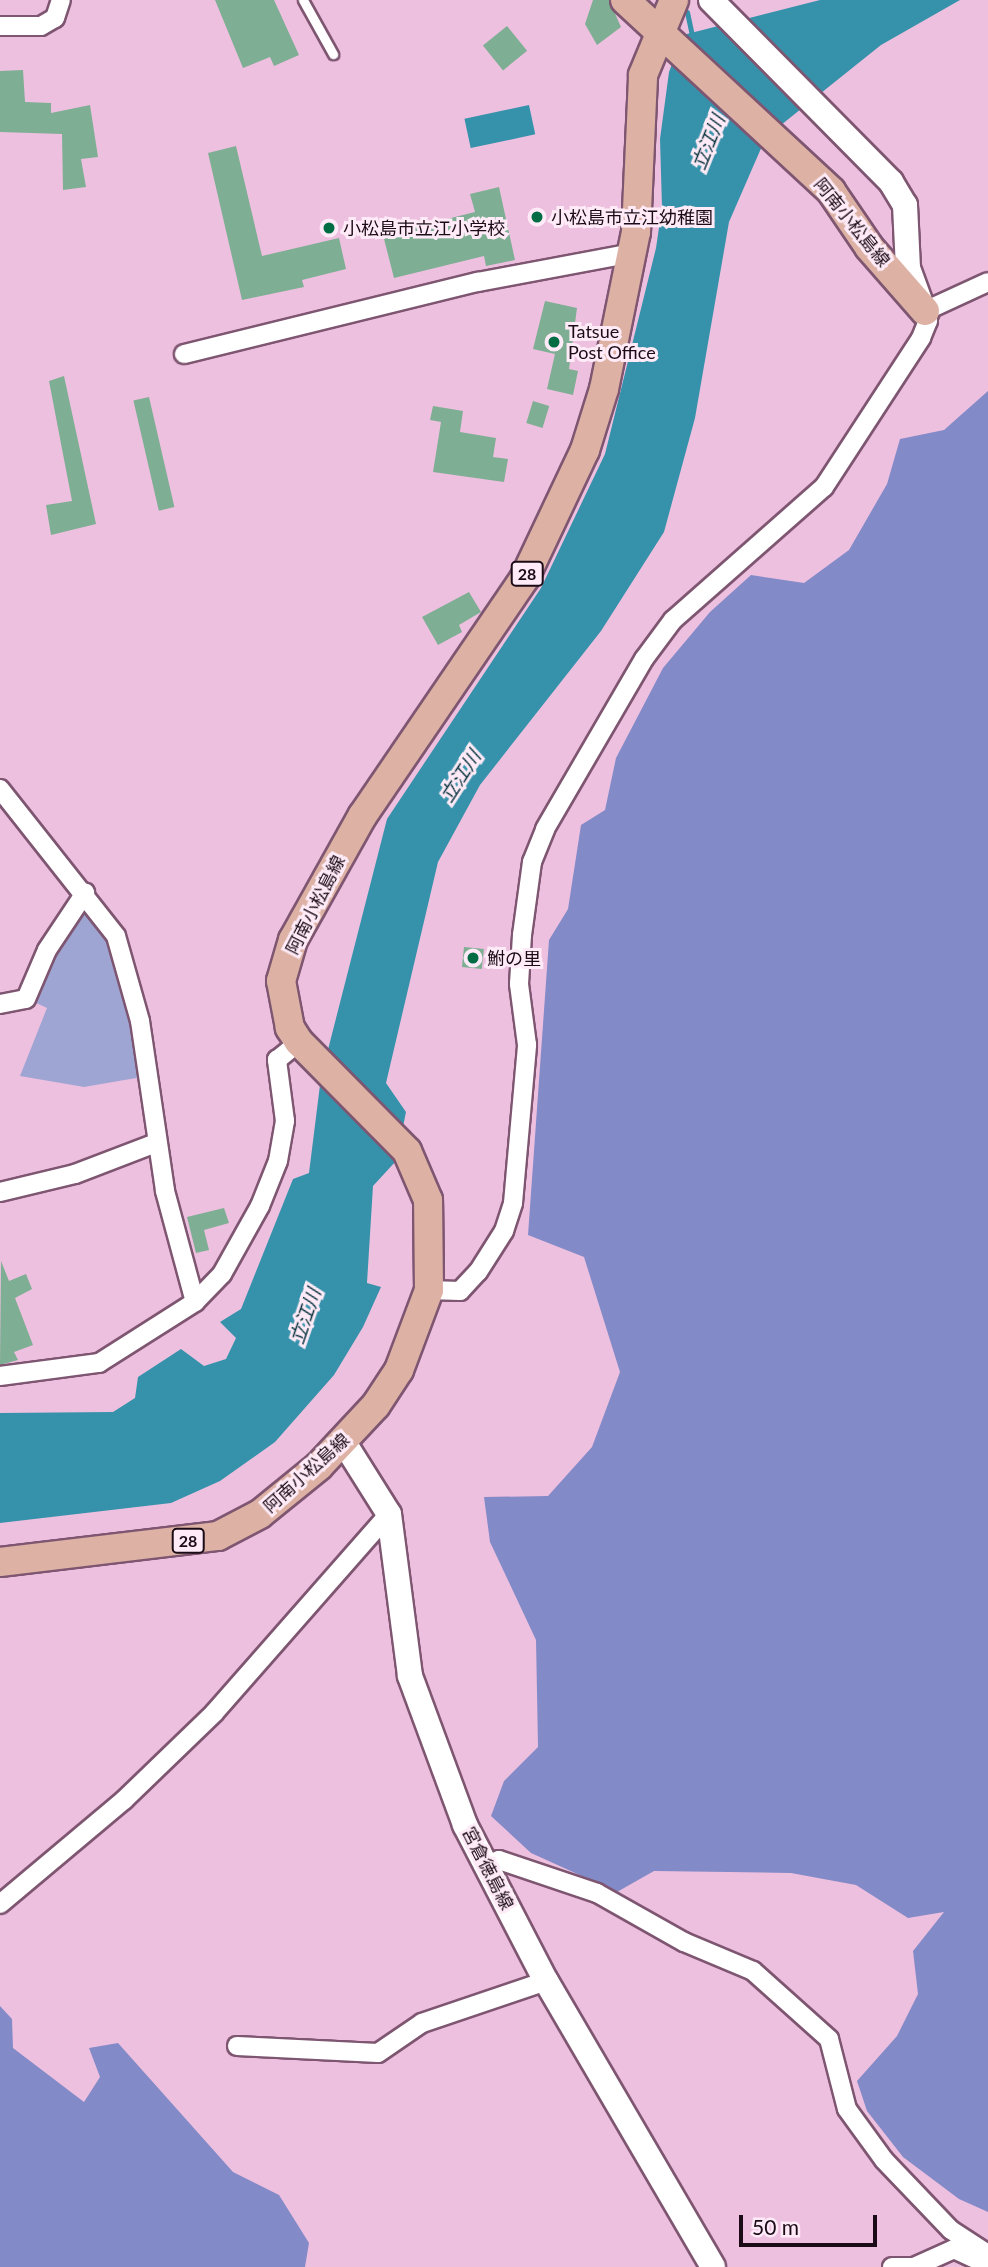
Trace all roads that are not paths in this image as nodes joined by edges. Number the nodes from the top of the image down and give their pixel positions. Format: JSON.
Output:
{"nodes":[{"id":1,"x":61,"y":0,"type":"edge"},
{"id":2,"x":303,"y":0,"type":"edge"},
{"id":3,"x":625,"y":0,"type":"edge"},
{"id":4,"x":674,"y":0,"type":"edge"},
{"id":5,"x":718,"y":10,"type":"edge"},
{"id":6,"x":0,"y":26,"type":"edge"},
{"id":7,"x":667,"y":39,"type":"junction"},
{"id":8,"x":333,"y":54,"type":"dead end"},
{"id":9,"x":628,"y":254,"type":"junction"},
{"id":10,"x":988,"y":282,"type":"edge"},
{"id":11,"x":925,"y":311,"type":"junction"},
{"id":12,"x":184,"y":354,"type":"dead end"},
{"id":13,"x":0,"y":789,"type":"edge"},
{"id":14,"x":85,"y":892,"type":"junction"},
{"id":15,"x":0,"y":1004,"type":"edge"},
{"id":16,"x":306,"y":1051,"type":"junction"},
{"id":17,"x":156,"y":1143,"type":"junction"},
{"id":18,"x":0,"y":1192,"type":"edge"},
{"id":19,"x":429,"y":1290,"type":"junction"},
{"id":20,"x":195,"y":1301,"type":"junction"},
{"id":21,"x":0,"y":1376,"type":"edge"},
{"id":22,"x":343,"y":1441,"type":"junction"},
{"id":23,"x":390,"y":1514,"type":"junction"},
{"id":24,"x":0,"y":1562,"type":"edge"},
{"id":25,"x":485,"y":1866,"type":"junction"},
{"id":26,"x":0,"y":1904,"type":"edge"},
{"id":27,"x":546,"y":1980,"type":"junction"},
{"id":28,"x":237,"y":2046,"type":"dead end"},
{"id":29,"x":988,"y":2254,"type":"edge"},
{"id":30,"x":988,"y":2266,"type":"edge"},
{"id":31,"x":713,"y":2267,"type":"edge"},
{"id":32,"x":892,"y":2267,"type":"edge"},
{"id":33,"x":914,"y":2267,"type":"edge"}],
"edges":[{"from":1,"to":6,"type":"street"},
{"from":2,"to":8,"type":"lane"},
{"from":3,"to":7,"type":"main road"},
{"from":4,"to":7,"type":"main road","name":"阿南小松島線","number":"28"},
{"from":5,"to":11,"type":"main road"},
{"from":7,"to":9,"type":"main road","name":"阿南小松島線","number":"28"},
{"from":7,"to":11,"type":"main road","name":"阿南小松島線"},
{"from":9,"to":12,"type":"street"},
{"from":9,"to":16,"type":"main road","name":"阿南小松島線","number":"28"},
{"from":10,"to":11,"type":"street"},
{"from":11,"to":19,"type":"street"},
{"from":13,"to":14,"type":"street"},
{"from":14,"to":15,"type":"street"},
{"from":14,"to":17,"type":"street"},
{"from":16,"to":19,"type":"main road","name":"阿南小松島線","number":"28"},
{"from":16,"to":20,"type":"street"},
{"from":17,"to":18,"type":"street"},
{"from":17,"to":20,"type":"street"},
{"from":19,"to":22,"type":"main road","name":"阿南小松島線","number":"28"},
{"from":20,"to":21,"type":"street"},
{"from":22,"to":23,"type":"main road","name":"宮倉徳島線"},
{"from":22,"to":24,"type":"main road","name":"阿南小松島線","number":"28"},
{"from":23,"to":25,"type":"main road","name":"宮倉徳島線"},
{"from":23,"to":26,"type":"street"},
{"from":25,"to":27,"type":"main road","name":"宮倉徳島線"},
{"from":25,"to":29,"type":"street"},
{"from":27,"to":28,"type":"street"},
{"from":27,"to":31,"type":"main road","name":"宮倉徳島線"},
{"from":30,"to":33,"type":"street"},
{"from":32,"to":33,"type":"street"}]}
